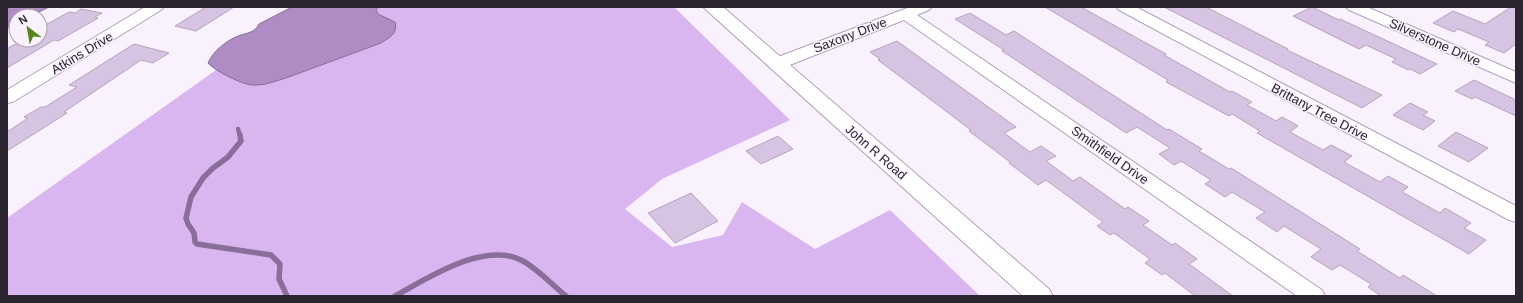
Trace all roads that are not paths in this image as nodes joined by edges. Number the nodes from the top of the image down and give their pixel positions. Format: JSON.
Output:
{"nodes":[{"id":1,"x":156,"y":7,"type":"edge"},
{"id":2,"x":712,"y":7,"type":"edge"},
{"id":3,"x":924,"y":7,"type":"edge"},
{"id":4,"x":1124,"y":7,"type":"edge"},
{"id":5,"x":1359,"y":8,"type":"edge"},
{"id":6,"x":905,"y":14,"type":"junction"},
{"id":7,"x":776,"y":64,"type":"junction"},
{"id":8,"x":1516,"y":78,"type":"edge"},
{"id":9,"x":7,"y":98,"type":"edge"},
{"id":10,"x":1516,"y":215,"type":"edge"},
{"id":11,"x":1040,"y":296,"type":"edge"},
{"id":12,"x":1314,"y":296,"type":"edge"}],
"edges":[{"from":1,"to":9,"type":"street","name":"Atkins Drive"},
{"from":2,"to":7,"type":"main road","name":"John R Road"},
{"from":3,"to":6,"type":"street","name":"Saxony Drive"},
{"from":4,"to":10,"type":"street","name":"Brittany Tree Drive"},
{"from":5,"to":8,"type":"street","name":"Silverstone Drive"},
{"from":6,"to":7,"type":"street","name":"Saxony Drive"},
{"from":6,"to":12,"type":"street","name":"Smithfield Drive"},
{"from":7,"to":11,"type":"main road","name":"John R Road"}]}
